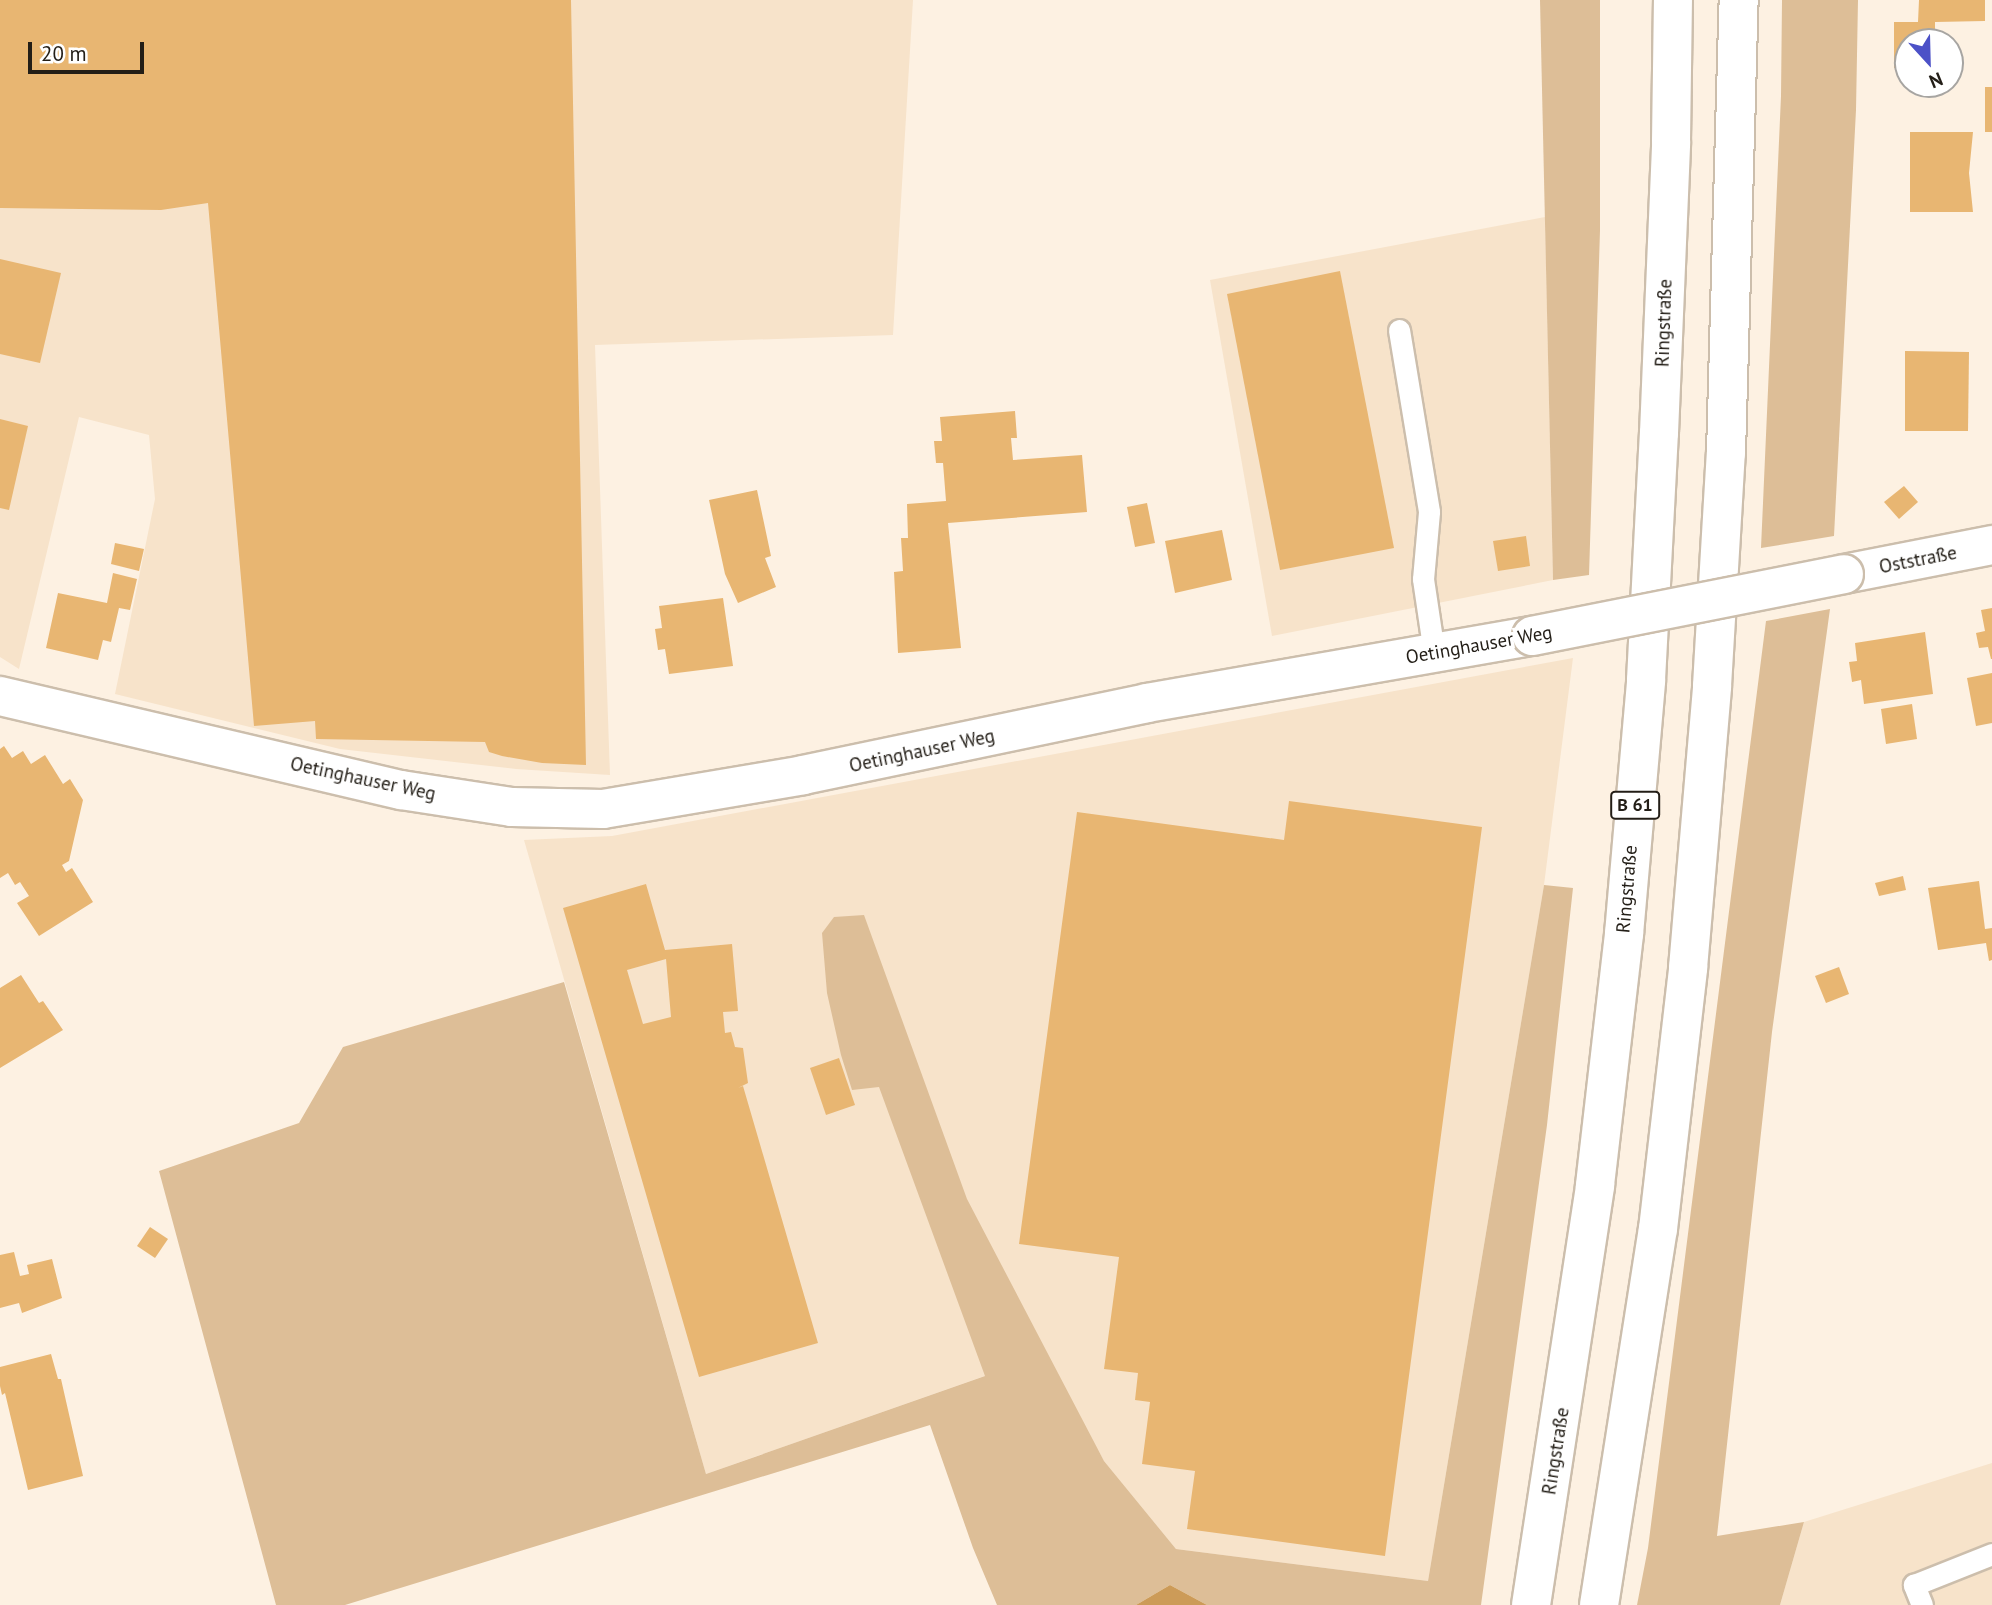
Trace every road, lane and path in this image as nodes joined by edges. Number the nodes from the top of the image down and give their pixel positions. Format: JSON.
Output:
{"nodes":[{"id":1,"x":1673,"y":0,"type":"edge"},
{"id":2,"x":1739,"y":0,"type":"edge"},
{"id":3,"x":1399,"y":330,"type":"dead end"},
{"id":4,"x":1992,"y":545,"type":"edge"},
{"id":5,"x":1844,"y":574,"type":"joint"},
{"id":6,"x":1434,"y":653,"type":"junction"},
{"id":7,"x":0,"y":696,"type":"edge"},
{"id":8,"x":1992,"y":1553,"type":"edge"},
{"id":9,"x":1531,"y":1605,"type":"edge"},
{"id":10,"x":1599,"y":1605,"type":"edge"},
{"id":11,"x":1922,"y":1605,"type":"edge"}],
"edges":[{"from":1,"to":9,"type":"main road","name":"Ringstraße","number":"B 61"},
{"from":2,"to":10,"type":"main road"},
{"from":3,"to":6,"type":"lane"},
{"from":4,"to":5,"type":"main road","name":"Oststraße"},
{"from":5,"to":6,"type":"main road","name":"Oetinghauser Weg","bridge":true},
{"from":6,"to":7,"type":"main road","name":"Oetinghauser Weg"},
{"from":8,"to":11,"type":"lane"}]}
